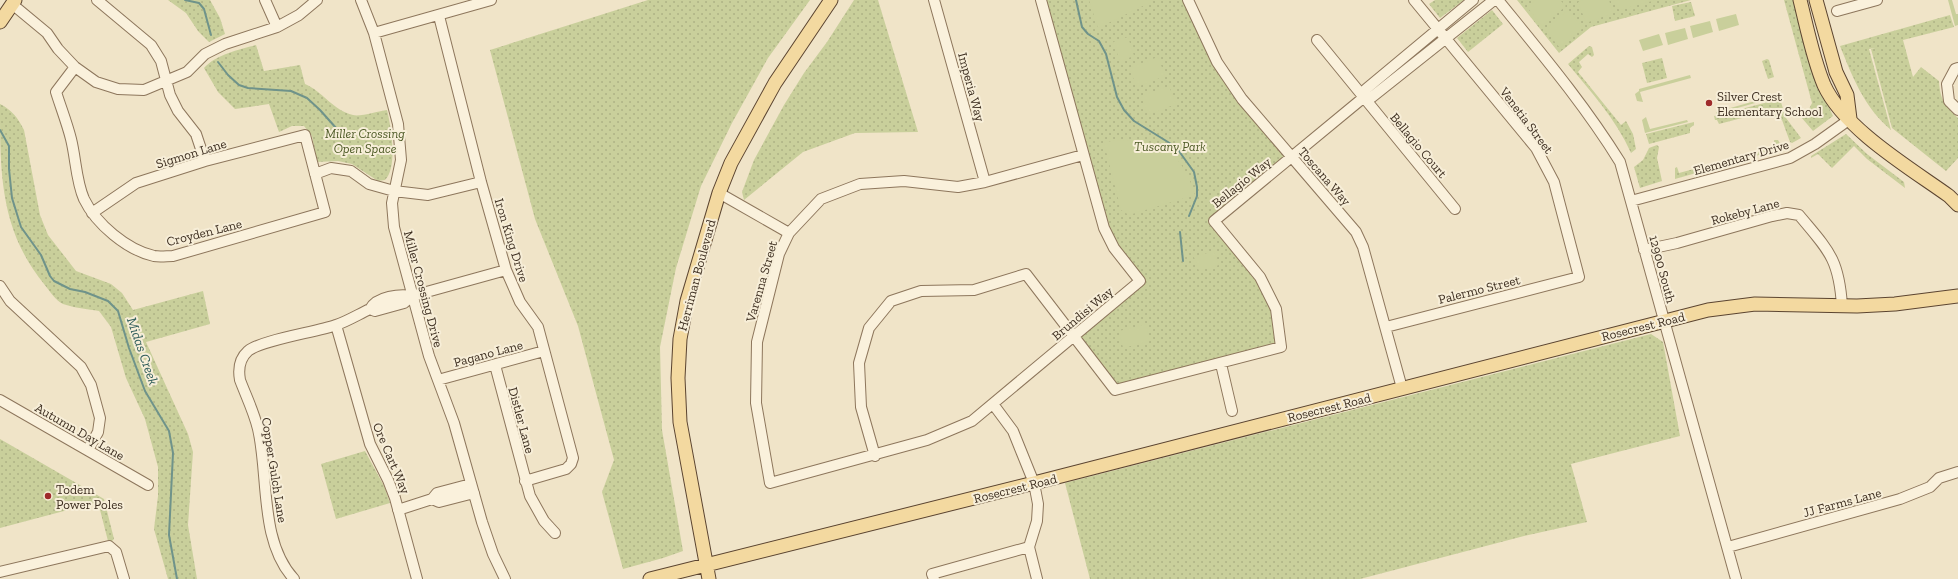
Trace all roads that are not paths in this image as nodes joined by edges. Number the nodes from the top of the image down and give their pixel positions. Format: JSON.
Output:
{"nodes":[{"id":1,"x":97,"y":0,"type":"edge"},
{"id":2,"x":265,"y":0,"type":"edge"},
{"id":3,"x":317,"y":0,"type":"edge"},
{"id":4,"x":361,"y":0,"type":"edge"},
{"id":5,"x":491,"y":0,"type":"edge"},
{"id":6,"x":831,"y":0,"type":"edge"},
{"id":7,"x":934,"y":0,"type":"edge"},
{"id":8,"x":1042,"y":0,"type":"edge"},
{"id":9,"x":1189,"y":0,"type":"edge"},
{"id":10,"x":1414,"y":0,"type":"edge"},
{"id":11,"x":1473,"y":0,"type":"edge"},
{"id":12,"x":1494,"y":0,"type":"edge"},
{"id":13,"x":1498,"y":0,"type":"edge"},
{"id":14,"x":1800,"y":0,"type":"edge"},
{"id":15,"x":1816,"y":0,"type":"edge"},
{"id":16,"x":1877,"y":0,"type":"edge"},
{"id":17,"x":14,"y":2,"type":"edge"},
{"id":18,"x":1837,"y":11,"type":"dead end"},
{"id":19,"x":439,"y":16,"type":"junction"},
{"id":20,"x":0,"y":22,"type":"edge"},
{"id":21,"x":277,"y":27,"type":"junction"},
{"id":22,"x":1438,"y":29,"type":"junction"},
{"id":23,"x":374,"y":33,"type":"junction"},
{"id":24,"x":1446,"y":39,"type":"junction"},
{"id":25,"x":1317,"y":40,"type":"dead end"},
{"id":26,"x":76,"y":67,"type":"junction"},
{"id":27,"x":1958,"y":68,"type":"edge"},
{"id":28,"x":166,"y":81,"type":"junction"},
{"id":29,"x":1363,"y":98,"type":"junction"},
{"id":30,"x":1958,"y":110,"type":"edge"},
{"id":31,"x":1850,"y":119,"type":"junction"},
{"id":32,"x":1084,"y":155,"type":"junction"},
{"id":33,"x":1292,"y":157,"type":"junction"},
{"id":34,"x":205,"y":161,"type":"junction"},
{"id":35,"x":315,"y":174,"type":"junction"},
{"id":36,"x":481,"y":182,"type":"junction"},
{"id":37,"x":985,"y":182,"type":"junction"},
{"id":38,"x":394,"y":191,"type":"junction"},
{"id":39,"x":719,"y":193,"type":"junction"},
{"id":40,"x":1631,"y":201,"type":"junction"},
{"id":41,"x":1958,"y":205,"type":"edge"},
{"id":42,"x":1454,"y":209,"type":"dead end"},
{"id":43,"x":92,"y":212,"type":"junction"},
{"id":44,"x":789,"y":233,"type":"junction"},
{"id":45,"x":1644,"y":250,"type":"junction"},
{"id":46,"x":506,"y":270,"type":"junction"},
{"id":47,"x":1579,"y":277,"type":"joint"},
{"id":48,"x":0,"y":286,"type":"edge"},
{"id":49,"x":412,"y":296,"type":"junction"},
{"id":50,"x":1958,"y":296,"type":"edge"},
{"id":51,"x":1842,"y":306,"type":"junction"},
{"id":52,"x":1663,"y":320,"type":"junction"},
{"id":53,"x":336,"y":325,"type":"junction"},
{"id":54,"x":1386,"y":327,"type":"junction"},
{"id":55,"x":1075,"y":337,"type":"junction"},
{"id":56,"x":544,"y":351,"type":"junction"},
{"id":57,"x":1221,"y":364,"type":"junction"},
{"id":58,"x":495,"y":365,"type":"junction"},
{"id":59,"x":438,"y":380,"type":"junction"},
{"id":60,"x":1402,"y":388,"type":"junction"},
{"id":61,"x":0,"y":400,"type":"edge"},
{"id":62,"x":992,"y":404,"type":"junction"},
{"id":63,"x":1232,"y":411,"type":"dead end"},
{"id":64,"x":88,"y":450,"type":"junction"},
{"id":65,"x":875,"y":456,"type":"junction"},
{"id":66,"x":1958,"y":472,"type":"edge"},
{"id":67,"x":525,"y":481,"type":"junction"},
{"id":68,"x":770,"y":483,"type":"joint"},
{"id":69,"x":1034,"y":483,"type":"junction"},
{"id":70,"x":148,"y":485,"type":"dead end"},
{"id":71,"x":472,"y":488,"type":"junction"},
{"id":72,"x":398,"y":510,"type":"junction"},
{"id":73,"x":555,"y":533,"type":"dead end"},
{"id":74,"x":1728,"y":546,"type":"junction"},
{"id":75,"x":1029,"y":547,"type":"junction"},
{"id":76,"x":706,"y":565,"type":"junction"},
{"id":77,"x":0,"y":572,"type":"edge"},
{"id":78,"x":124,"y":579,"type":"edge"},
{"id":79,"x":294,"y":579,"type":"edge"},
{"id":80,"x":417,"y":579,"type":"edge"},
{"id":81,"x":505,"y":579,"type":"edge"},
{"id":82,"x":650,"y":579,"type":"edge"},
{"id":83,"x":709,"y":579,"type":"edge"},
{"id":84,"x":934,"y":579,"type":"edge"},
{"id":85,"x":1037,"y":579,"type":"edge"},
{"id":86,"x":1736,"y":579,"type":"edge"}],
"edges":[{"from":1,"to":28,"type":"street"},
{"from":2,"to":21,"type":"street"},
{"from":3,"to":21,"type":"street"},
{"from":4,"to":23,"type":"street","name":"Miller Crossing Drive"},
{"from":5,"to":19,"type":"street"},
{"from":6,"to":39,"type":"main road","name":"Herriman Boulevard"},
{"from":7,"to":37,"type":"street","name":"Imperia Way"},
{"from":8,"to":32,"type":"street","name":"Brundisi Way"},
{"from":9,"to":33,"type":"street","name":"Toscana Way"},
{"from":10,"to":22,"type":"street","name":"Venetia Street"},
{"from":11,"to":22,"type":"street","name":"Bellagio Way"},
{"from":12,"to":24,"type":"street","name":"Bellagio Way"},
{"from":13,"to":40,"type":"street","name":"12900 South"},
{"from":14,"to":31,"type":"main road"},
{"from":15,"to":31,"type":"main road"},
{"from":16,"to":18,"type":"street"},
{"from":17,"to":20,"type":"main road"},
{"from":17,"to":26,"type":"street"},
{"from":19,"to":23,"type":"street"},
{"from":19,"to":36,"type":"street","name":"Iron King Drive"},
{"from":21,"to":28,"type":"street"},
{"from":22,"to":24,"type":"street","name":"Venetia Street"},
{"from":22,"to":29,"type":"street","name":"Bellagio Way"},
{"from":23,"to":38,"type":"street","name":"Miller Crossing Drive"},
{"from":24,"to":29,"type":"street","name":"Bellagio Way"},
{"from":24,"to":47,"type":"street","name":"Venetia Street"},
{"from":25,"to":29,"type":"street","name":"Bellagio Court"},
{"from":26,"to":28,"type":"street"},
{"from":26,"to":43,"type":"street","name":"Croyden Lane"},
{"from":27,"to":30,"type":"street"},
{"from":28,"to":34,"type":"street"},
{"from":29,"to":33,"type":"street","name":"Bellagio Way"},
{"from":29,"to":42,"type":"street","name":"Bellagio Court"},
{"from":31,"to":40,"type":"street","name":"Elementary Drive"},
{"from":31,"to":41,"type":"main road"},
{"from":32,"to":37,"type":"street","name":"Varenna Street"},
{"from":32,"to":55,"type":"street","name":"Brundisi Way"},
{"from":33,"to":54,"type":"street","name":"Toscana Way"},
{"from":33,"to":57,"type":"street","name":"Bellagio Way"},
{"from":34,"to":35,"type":"street","name":"Sigmon Lane"},
{"from":34,"to":43,"type":"street","name":"Sigmon Lane"},
{"from":35,"to":38,"type":"street"},
{"from":35,"to":43,"type":"street","name":"Croyden Lane"},
{"from":36,"to":38,"type":"street"},
{"from":36,"to":46,"type":"street","name":"Iron King Drive"},
{"from":37,"to":44,"type":"street","name":"Varenna Street"},
{"from":38,"to":49,"type":"street","name":"Miller Crossing Drive"},
{"from":39,"to":44,"type":"street"},
{"from":39,"to":76,"type":"main road","name":"Herriman Boulevard"},
{"from":40,"to":45,"type":"street","name":"12900 South"},
{"from":44,"to":68,"type":"street","name":"Varenna Street"},
{"from":45,"to":51,"type":"street","name":"Rokeby Lane"},
{"from":45,"to":52,"type":"street","name":"12900 South"},
{"from":46,"to":49,"type":"street","name":"Copper Gulch Lane"},
{"from":46,"to":56,"type":"street","name":"Iron King Drive"},
{"from":47,"to":54,"type":"street","name":"Palermo Street"},
{"from":48,"to":64,"type":"street"},
{"from":49,"to":53,"type":"street","name":"Copper Gulch Lane"},
{"from":49,"to":59,"type":"street","name":"Miller Crossing Drive"},
{"from":50,"to":51,"type":"main road","name":"Rosecrest Road"},
{"from":51,"to":52,"type":"main road","name":"Rosecrest Road"},
{"from":52,"to":60,"type":"main road","name":"Rosecrest Road"},
{"from":52,"to":74,"type":"street","name":"12900 South"},
{"from":53,"to":72,"type":"street","name":"Ore Cart Way"},
{"from":53,"to":79,"type":"street","name":"Copper Gulch Lane"},
{"from":54,"to":60,"type":"street","name":"Toscana Way"},
{"from":55,"to":57,"type":"street","name":"Bellagio Way"},
{"from":55,"to":62,"type":"street","name":"Brundisi Way"},
{"from":55,"to":65,"type":"street"},
{"from":56,"to":58,"type":"street","name":"Pagano Lane"},
{"from":56,"to":67,"type":"street","name":"Iron King Drive"},
{"from":57,"to":63,"type":"street"},
{"from":58,"to":59,"type":"street","name":"Pagano Lane"},
{"from":58,"to":67,"type":"street","name":"Distler Lane"},
{"from":59,"to":71,"type":"street","name":"Miller Crossing Drive"},
{"from":60,"to":69,"type":"main road","name":"Rosecrest Road"},
{"from":61,"to":64,"type":"street","name":"Autumn Day Lane"},
{"from":62,"to":65,"type":"street","name":"Brundisi Way"},
{"from":62,"to":69,"type":"street"},
{"from":64,"to":70,"type":"street","name":"Autumn Day Lane"},
{"from":65,"to":68,"type":"street","name":"Brundisi Way"},
{"from":66,"to":74,"type":"street","name":"JJ Farms Lane"},
{"from":67,"to":73,"type":"street","name":"Distler Lane"},
{"from":69,"to":75,"type":"street"},
{"from":69,"to":76,"type":"main road","name":"Rosecrest Road"},
{"from":71,"to":72,"type":"street"},
{"from":71,"to":81,"type":"street","name":"Miller Crossing Drive"},
{"from":72,"to":80,"type":"street","name":"Ore Cart Way"},
{"from":74,"to":86,"type":"street","name":"12900 South"},
{"from":75,"to":84,"type":"street"},
{"from":75,"to":85,"type":"street"},
{"from":76,"to":82,"type":"main road","name":"Rosecrest Road"},
{"from":76,"to":83,"type":"main road","name":"Herriman Boulevard"},
{"from":77,"to":78,"type":"street"}]}
